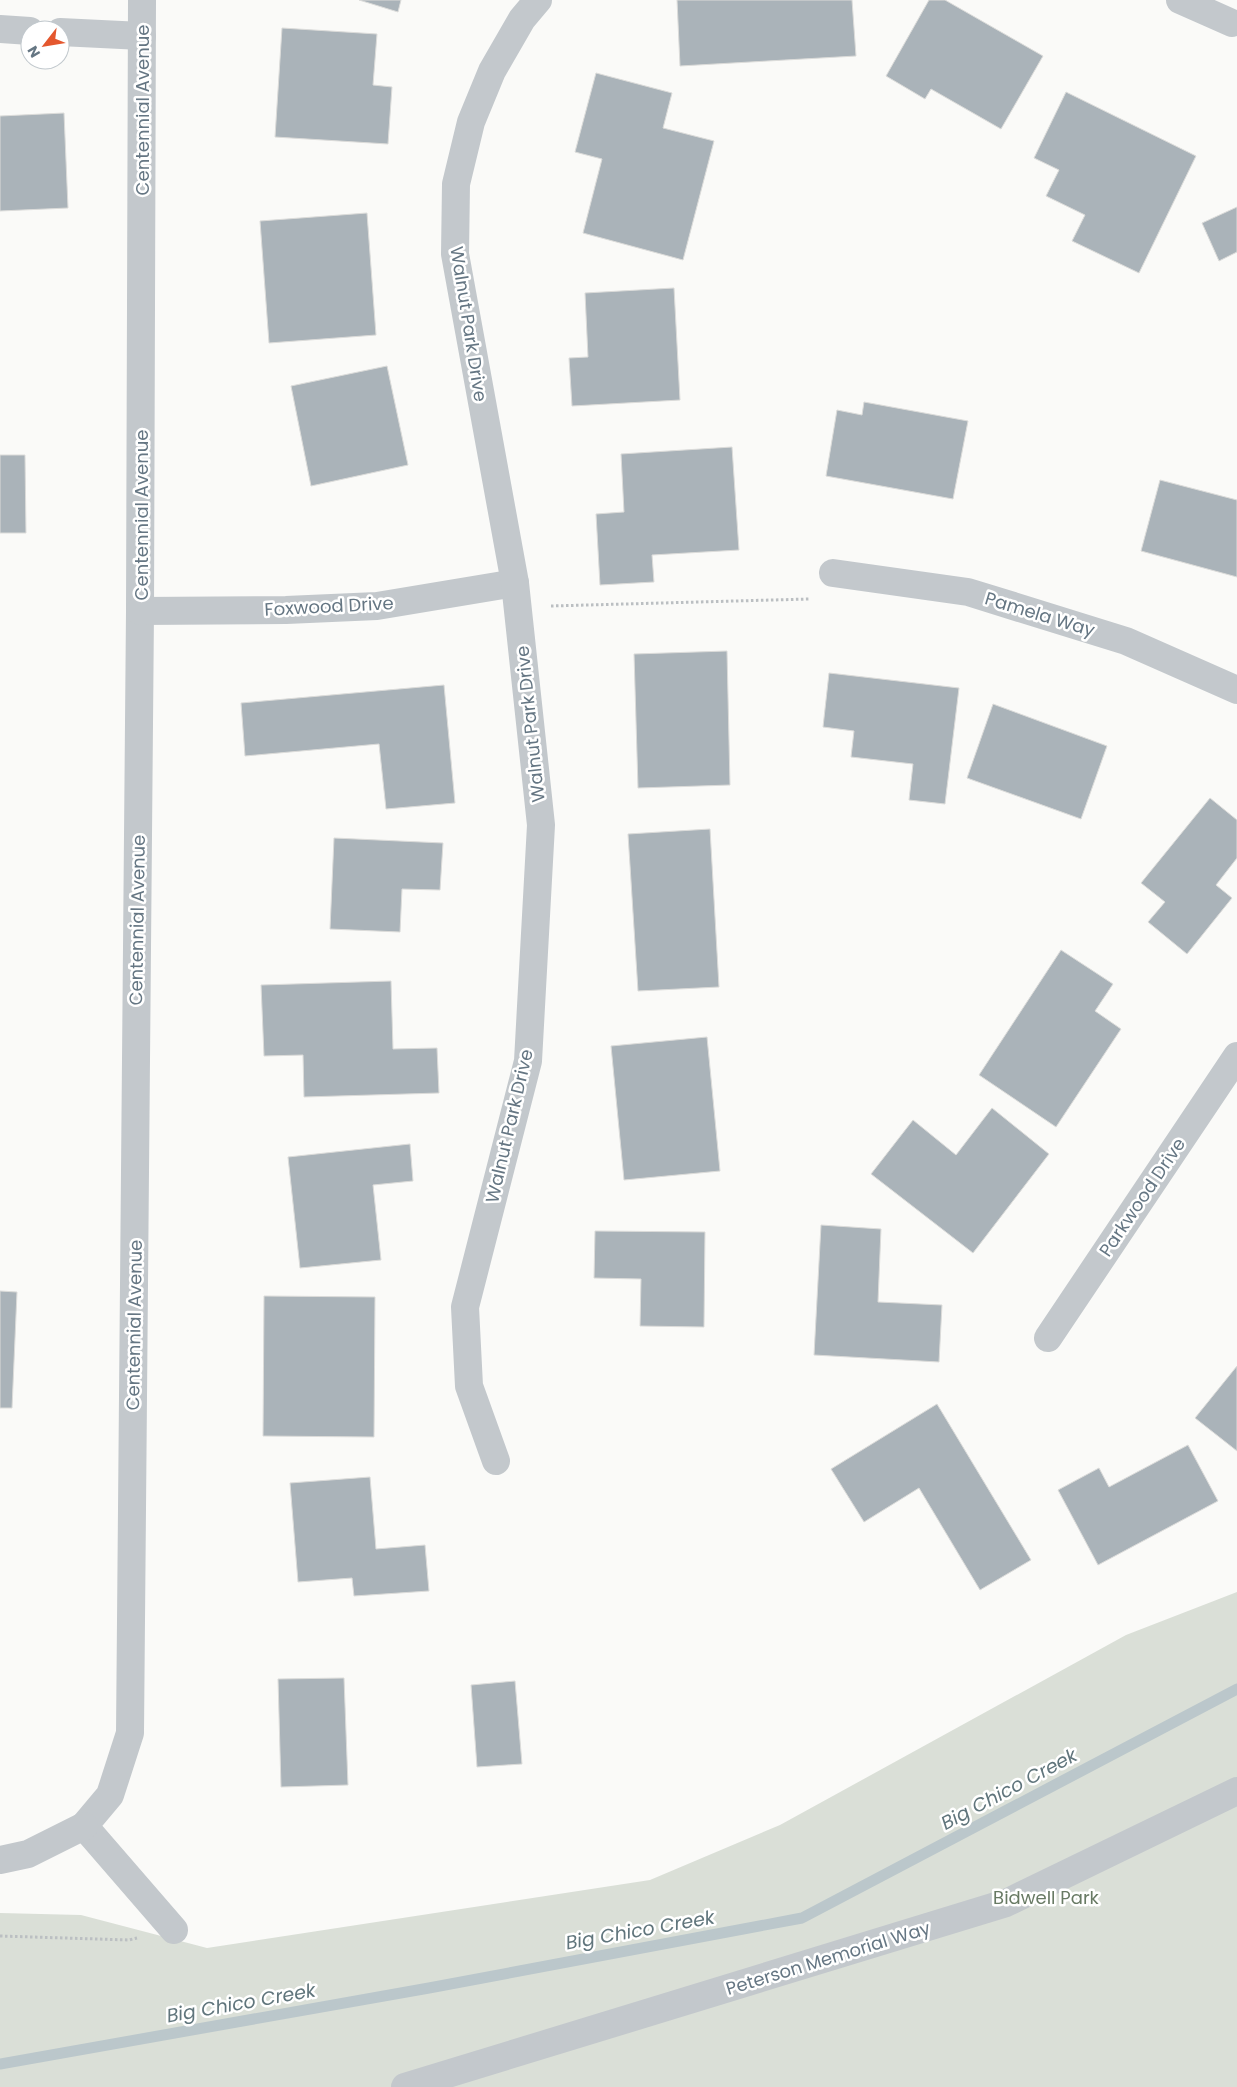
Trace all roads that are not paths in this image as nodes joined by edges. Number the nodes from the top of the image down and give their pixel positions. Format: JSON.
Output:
{"nodes":[{"id":1,"x":142,"y":0,"type":"edge"},
{"id":2,"x":538,"y":0,"type":"edge"},
{"id":3,"x":1180,"y":0,"type":"edge"},
{"id":4,"x":1232,"y":23,"type":"dead end"},
{"id":5,"x":0,"y":29,"type":"edge"},
{"id":6,"x":20,"y":30,"type":"edge"},
{"id":7,"x":70,"y":32,"type":"edge"},
{"id":8,"x":142,"y":36,"type":"junction"},
{"id":9,"x":833,"y":573,"type":"road end"},
{"id":10,"x":516,"y":595,"type":"junction"},
{"id":11,"x":140,"y":611,"type":"junction"},
{"id":12,"x":1237,"y":690,"type":"edge"},
{"id":13,"x":1237,"y":1056,"type":"edge"},
{"id":14,"x":1048,"y":1338,"type":"dead end"},
{"id":15,"x":496,"y":1461,"type":"dead end"},
{"id":16,"x":1237,"y":1791,"type":"edge"},
{"id":17,"x":84,"y":1826,"type":"junction"},
{"id":18,"x":0,"y":1860,"type":"edge"},
{"id":19,"x":174,"y":1930,"type":"road end"},
{"id":20,"x":405,"y":2087,"type":"edge"}],
"edges":[{"from":1,"to":8,"type":"street","name":"Centennial Avenue"},
{"from":2,"to":10,"type":"street","name":"Walnut Park Drive"},
{"from":3,"to":4,"type":"street"},
{"from":5,"to":6,"type":"street"},
{"from":7,"to":8,"type":"street"},
{"from":8,"to":11,"type":"street","name":"Centennial Avenue"},
{"from":9,"to":12,"type":"street","name":"Pamela Way"},
{"from":10,"to":11,"type":"street","name":"Foxwood Drive"},
{"from":10,"to":15,"type":"street","name":"Walnut Park Drive"},
{"from":11,"to":17,"type":"street","name":"Centennial Avenue"},
{"from":13,"to":14,"type":"street","name":"Parkwood Drive"},
{"from":16,"to":20,"type":"street","name":"Peterson Memorial Way"},
{"from":17,"to":18,"type":"street","name":"Centennial Avenue"},
{"from":17,"to":19,"type":"street"}]}
